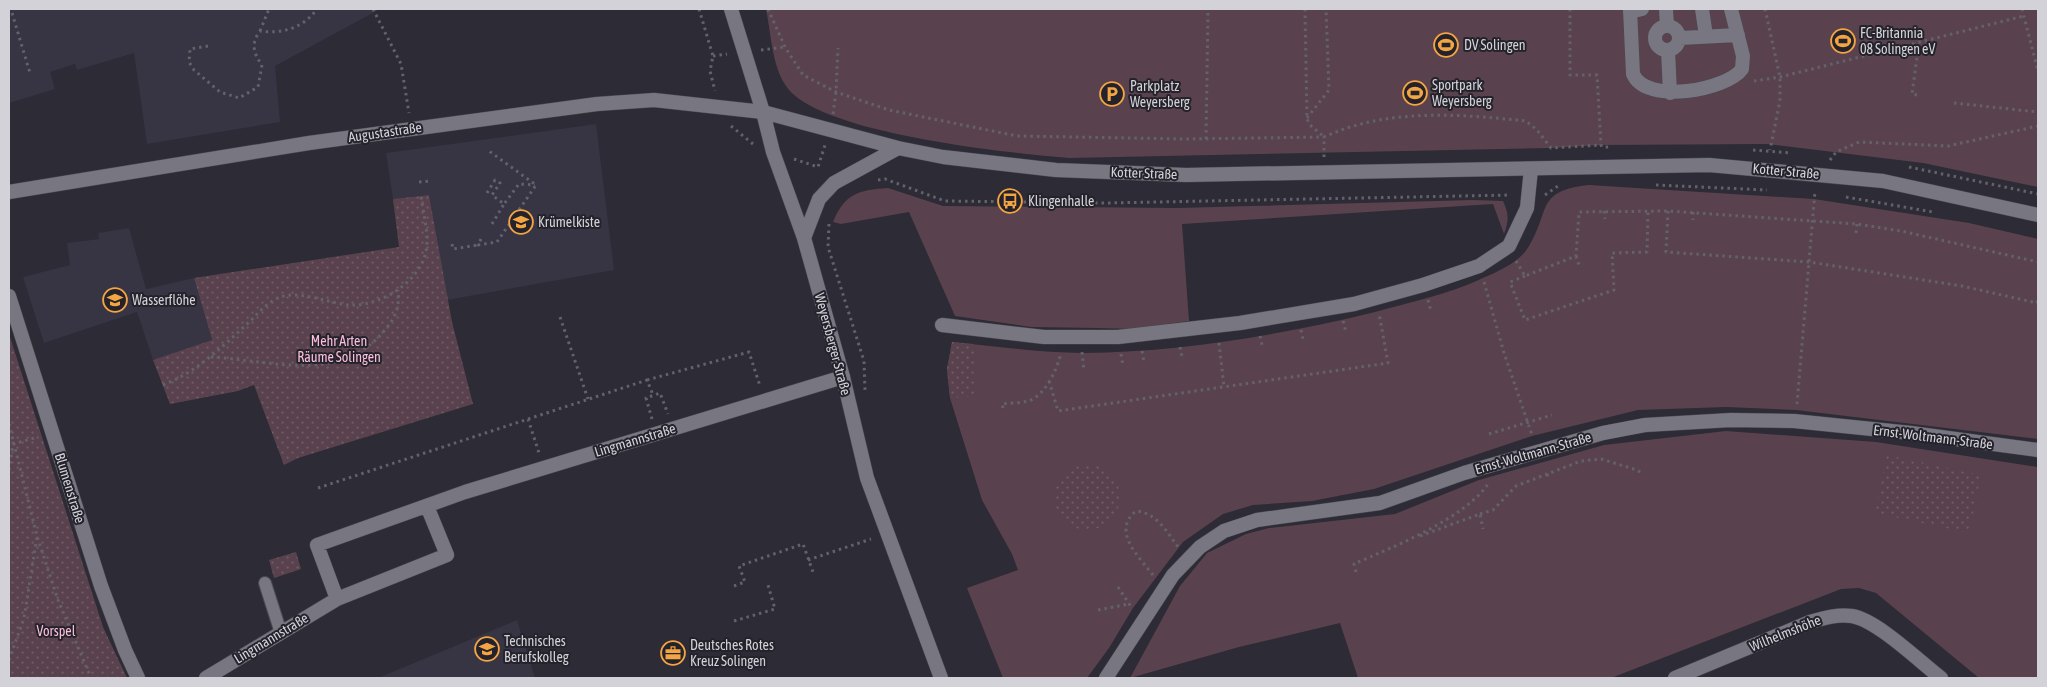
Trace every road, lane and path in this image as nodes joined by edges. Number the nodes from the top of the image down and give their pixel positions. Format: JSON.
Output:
{"nodes":[{"id":1,"x":269,"y":9,"type":"edge"},
{"id":2,"x":317,"y":9,"type":"edge"},
{"id":3,"x":373,"y":9,"type":"edge"},
{"id":4,"x":699,"y":9,"type":"edge"},
{"id":5,"x":730,"y":9,"type":"edge"},
{"id":6,"x":768,"y":9,"type":"edge"},
{"id":7,"x":1208,"y":9,"type":"edge"},
{"id":8,"x":1306,"y":9,"type":"edge"},
{"id":9,"x":1326,"y":9,"type":"edge"},
{"id":10,"x":1570,"y":9,"type":"edge"},
{"id":11,"x":1666,"y":9,"type":"edge"},
{"id":12,"x":1702,"y":9,"type":"edge"},
{"id":13,"x":1731,"y":9,"type":"edge"},
{"id":14,"x":1765,"y":9,"type":"edge"},
{"id":15,"x":2022,"y":9,"type":"edge"},
{"id":16,"x":1634,"y":10,"type":"edge"},
{"id":17,"x":12,"y":13,"type":"dead end"},
{"id":18,"x":2024,"y":16,"type":"junction"},
{"id":19,"x":1667,"y":26,"type":"junction"},
{"id":20,"x":260,"y":31,"type":"junction"},
{"id":21,"x":1738,"y":34,"type":"junction"},
{"id":22,"x":1706,"y":36,"type":"junction"},
{"id":23,"x":1631,"y":38,"type":"junction"},
{"id":24,"x":1655,"y":38,"type":"junction"},
{"id":25,"x":1680,"y":38,"type":"junction"},
{"id":26,"x":1919,"y":42,"type":"junction"},
{"id":27,"x":208,"y":46,"type":"dead end"},
{"id":28,"x":838,"y":48,"type":"dead end"},
{"id":29,"x":1668,"y":50,"type":"junction"},
{"id":30,"x":1742,"y":69,"type":"junction"},
{"id":31,"x":710,"y":71,"type":"dead end"},
{"id":32,"x":2038,"y":71,"type":"edge"},
{"id":33,"x":30,"y":73,"type":"dead end"},
{"id":34,"x":1780,"y":77,"type":"junction"},
{"id":35,"x":836,"y":92,"type":"junction"},
{"id":36,"x":1670,"y":93,"type":"junction"},
{"id":37,"x":1917,"y":95,"type":"dead end"},
{"id":38,"x":1954,"y":102,"type":"dead end"},
{"id":39,"x":763,"y":112,"type":"junction"},
{"id":40,"x":2038,"y":112,"type":"edge"},
{"id":41,"x":1307,"y":119,"type":"junction"},
{"id":42,"x":2038,"y":126,"type":"edge"},
{"id":43,"x":412,"y":128,"type":"junction"},
{"id":44,"x":829,"y":130,"type":"junction"},
{"id":45,"x":1324,"y":137,"type":"junction"},
{"id":46,"x":1206,"y":139,"type":"junction"},
{"id":47,"x":1601,"y":145,"type":"junction"},
{"id":48,"x":1612,"y":147,"type":"dead end"},
{"id":49,"x":898,"y":148,"type":"junction"},
{"id":50,"x":1751,"y":150,"type":"dead end"},
{"id":51,"x":489,"y":151,"type":"dead end"},
{"id":52,"x":818,"y":167,"type":"dead end"},
{"id":53,"x":1530,"y":169,"type":"junction"},
{"id":54,"x":1324,"y":173,"type":"junction"},
{"id":55,"x":1818,"y":174,"type":"junction"},
{"id":56,"x":871,"y":180,"type":"dead end"},
{"id":57,"x":430,"y":181,"type":"dead end"},
{"id":58,"x":418,"y":182,"type":"dead end"},
{"id":59,"x":834,"y":183,"type":"junction"},
{"id":60,"x":1566,"y":184,"type":"dead end"},
{"id":61,"x":536,"y":185,"type":"junction"},
{"id":62,"x":1651,"y":185,"type":"dead end"},
{"id":63,"x":1776,"y":190,"type":"dead end"},
{"id":64,"x":9,"y":192,"type":"edge"},
{"id":65,"x":1806,"y":192,"type":"dead end"},
{"id":66,"x":487,"y":194,"type":"dead end"},
{"id":67,"x":1528,"y":194,"type":"junction"},
{"id":68,"x":1825,"y":194,"type":"dead end"},
{"id":69,"x":420,"y":196,"type":"dead end"},
{"id":70,"x":1844,"y":197,"type":"dead end"},
{"id":71,"x":1814,"y":199,"type":"dead end"},
{"id":72,"x":504,"y":204,"type":"junction"},
{"id":73,"x":1648,"y":211,"type":"junction"},
{"id":74,"x":1668,"y":211,"type":"junction"},
{"id":75,"x":1604,"y":212,"type":"junction"},
{"id":76,"x":1693,"y":212,"type":"junction"},
{"id":77,"x":1942,"y":213,"type":"dead end"},
{"id":78,"x":2038,"y":214,"type":"edge"},
{"id":79,"x":1768,"y":217,"type":"junction"},
{"id":80,"x":1605,"y":219,"type":"dead end"},
{"id":81,"x":1812,"y":219,"type":"junction"},
{"id":82,"x":1693,"y":220,"type":"dead end"},
{"id":83,"x":829,"y":221,"type":"dead end"},
{"id":84,"x":492,"y":224,"type":"dead end"},
{"id":85,"x":1768,"y":224,"type":"dead end"},
{"id":86,"x":1857,"y":224,"type":"junction"},
{"id":87,"x":1856,"y":233,"type":"dead end"},
{"id":88,"x":804,"y":238,"type":"junction"},
{"id":89,"x":1930,"y":238,"type":"junction"},
{"id":90,"x":482,"y":239,"type":"dead end"},
{"id":91,"x":452,"y":244,"type":"dead end"},
{"id":92,"x":478,"y":245,"type":"junction"},
{"id":93,"x":1930,"y":245,"type":"dead end"},
{"id":94,"x":1509,"y":246,"type":"junction"},
{"id":95,"x":2003,"y":255,"type":"junction"},
{"id":96,"x":1576,"y":256,"type":"junction"},
{"id":97,"x":2002,"y":261,"type":"dead end"},
{"id":98,"x":1809,"y":262,"type":"junction"},
{"id":99,"x":2038,"y":262,"type":"edge"},
{"id":100,"x":1578,"y":265,"type":"dead end"},
{"id":101,"x":1479,"y":266,"type":"junction"},
{"id":102,"x":1525,"y":276,"type":"junction"},
{"id":103,"x":398,"y":290,"type":"junction"},
{"id":104,"x":9,"y":296,"type":"edge"},
{"id":105,"x":2038,"y":297,"type":"edge"},
{"id":106,"x":1377,"y":298,"type":"junction"},
{"id":107,"x":2037,"y":304,"type":"edge"},
{"id":108,"x":560,"y":317,"type":"dead end"},
{"id":109,"x":942,"y":325,"type":"dead end"},
{"id":110,"x":1216,"y":326,"type":"junction"},
{"id":111,"x":1062,"y":337,"type":"junction"},
{"id":112,"x":211,"y":357,"type":"junction"},
{"id":113,"x":843,"y":377,"type":"junction"},
{"id":114,"x":646,"y":380,"type":"junction"},
{"id":115,"x":1049,"y":382,"type":"junction"},
{"id":116,"x":163,"y":385,"type":"dead end"},
{"id":117,"x":1224,"y":387,"type":"junction"},
{"id":118,"x":653,"y":395,"type":"junction"},
{"id":119,"x":866,"y":395,"type":"dead end"},
{"id":120,"x":588,"y":399,"type":"junction"},
{"id":121,"x":765,"y":401,"type":"junction"},
{"id":122,"x":1003,"y":408,"type":"dead end"},
{"id":123,"x":1552,"y":415,"type":"dead end"},
{"id":124,"x":528,"y":419,"type":"junction"},
{"id":125,"x":1794,"y":421,"type":"junction"},
{"id":126,"x":1528,"y":422,"type":"junction"},
{"id":127,"x":9,"y":424,"type":"edge"},
{"id":128,"x":673,"y":429,"type":"junction"},
{"id":129,"x":656,"y":434,"type":"junction"},
{"id":130,"x":1489,"y":434,"type":"dead end"},
{"id":131,"x":42,"y":436,"type":"dead end"},
{"id":132,"x":13,"y":444,"type":"junction"},
{"id":133,"x":2038,"y":450,"type":"edge"},
{"id":134,"x":1538,"y":452,"type":"junction"},
{"id":135,"x":1493,"y":466,"type":"junction"},
{"id":136,"x":543,"y":468,"type":"junction"},
{"id":137,"x":9,"y":470,"type":"edge"},
{"id":138,"x":1547,"y":474,"type":"junction"},
{"id":139,"x":1643,"y":474,"type":"dead end"},
{"id":140,"x":1549,"y":479,"type":"dead end"},
{"id":141,"x":318,"y":488,"type":"dead end"},
{"id":142,"x":428,"y":506,"type":"junction"},
{"id":143,"x":1480,"y":514,"type":"junction"},
{"id":144,"x":1483,"y":529,"type":"dead end"},
{"id":145,"x":37,"y":536,"type":"junction"},
{"id":146,"x":877,"y":537,"type":"dead end"},
{"id":147,"x":1413,"y":538,"type":"junction"},
{"id":148,"x":808,"y":560,"type":"junction"},
{"id":149,"x":1187,"y":560,"type":"junction"},
{"id":150,"x":813,"y":572,"type":"dead end"},
{"id":151,"x":1356,"y":572,"type":"dead end"},
{"id":152,"x":265,"y":583,"type":"dead end"},
{"id":153,"x":768,"y":585,"type":"dead end"},
{"id":154,"x":734,"y":586,"type":"dead end"},
{"id":155,"x":1164,"y":589,"type":"junction"},
{"id":156,"x":336,"y":599,"type":"junction"},
{"id":157,"x":1129,"y":604,"type":"dead end"},
{"id":158,"x":1098,"y":610,"type":"dead end"},
{"id":159,"x":734,"y":620,"type":"dead end"},
{"id":160,"x":281,"y":632,"type":"junction"},
{"id":161,"x":9,"y":660,"type":"edge"},
{"id":162,"x":90,"y":678,"type":"edge"},
{"id":163,"x":138,"y":678,"type":"edge"},
{"id":164,"x":206,"y":678,"type":"edge"},
{"id":165,"x":941,"y":678,"type":"edge"},
{"id":166,"x":1106,"y":678,"type":"edge"},
{"id":167,"x":1675,"y":678,"type":"edge"},
{"id":168,"x":1941,"y":678,"type":"edge"}],
"edges":[{"from":1,"to":20,"type":"path"},
{"from":2,"to":20,"type":"path"},
{"from":3,"to":43,"type":"path"},
{"from":4,"to":31,"type":"path"},
{"from":5,"to":39,"type":"street","name":"Weyersberger Straße"},
{"from":6,"to":35,"type":"path"},
{"from":7,"to":46,"type":"path"},
{"from":8,"to":41,"type":"path"},
{"from":9,"to":41,"type":"path"},
{"from":10,"to":47,"type":"path"},
{"from":11,"to":19,"type":"street"},
{"from":12,"to":22,"type":"street"},
{"from":13,"to":21,"type":"street"},
{"from":14,"to":34,"type":"path"},
{"from":15,"to":18,"type":"path"},
{"from":16,"to":23,"type":"street"},
{"from":17,"to":33,"type":"path"},
{"from":18,"to":26,"type":"path"},
{"from":18,"to":32,"type":"path"},
{"from":19,"to":24,"type":"street"},
{"from":19,"to":25,"type":"street"},
{"from":20,"to":27,"type":"path"},
{"from":21,"to":22,"type":"street"},
{"from":21,"to":30,"type":"street"},
{"from":22,"to":25,"type":"street"},
{"from":23,"to":24,"type":"street"},
{"from":23,"to":36,"type":"street"},
{"from":24,"to":29,"type":"street"},
{"from":25,"to":29,"type":"street"},
{"from":26,"to":34,"type":"path"},
{"from":26,"to":37,"type":"path"},
{"from":28,"to":35,"type":"path"},
{"from":29,"to":36,"type":"street"},
{"from":30,"to":34,"type":"path"},
{"from":30,"to":36,"type":"street"},
{"from":34,"to":50,"type":"path"},
{"from":35,"to":44,"type":"path"},
{"from":35,"to":46,"type":"path"},
{"from":38,"to":40,"type":"path"},
{"from":39,"to":43,"type":"street","name":"Augustastraße"},
{"from":39,"to":44,"type":"street","name":"Kotter Straße"},
{"from":39,"to":88,"type":"street","name":"Weyersberger Straße"},
{"from":41,"to":45,"type":"path"},
{"from":42,"to":55,"type":"path"},
{"from":43,"to":64,"type":"street","name":"Augustastraße"},
{"from":44,"to":49,"type":"street","name":"Kotter Straße"},
{"from":45,"to":46,"type":"path"},
{"from":45,"to":47,"type":"path"},
{"from":45,"to":54,"type":"path"},
{"from":47,"to":48,"type":"path"},
{"from":49,"to":54,"type":"street","name":"Kotter Straße"},
{"from":49,"to":59,"type":"street"},
{"from":51,"to":61,"type":"path"},
{"from":52,"to":59,"type":"path"},
{"from":53,"to":54,"type":"street","name":"Kotter Straße"},
{"from":53,"to":55,"type":"street","name":"Kotter Straße"},
{"from":53,"to":67,"type":"street"},
{"from":55,"to":78,"type":"street","name":"Kotter Straße"},
{"from":56,"to":67,"type":"path"},
{"from":57,"to":58,"type":"path"},
{"from":59,"to":88,"type":"street"},
{"from":60,"to":67,"type":"path"},
{"from":61,"to":72,"type":"path"},
{"from":61,"to":92,"type":"path"},
{"from":62,"to":63,"type":"path"},
{"from":65,"to":68,"type":"path"},
{"from":66,"to":72,"type":"path"},
{"from":67,"to":94,"type":"street"},
{"from":69,"to":103,"type":"path"},
{"from":70,"to":77,"type":"path"},
{"from":71,"to":81,"type":"path"},
{"from":72,"to":84,"type":"path"},
{"from":73,"to":74,"type":"path"},
{"from":73,"to":75,"type":"path"},
{"from":73,"to":102,"type":"path"},
{"from":74,"to":76,"type":"path"},
{"from":74,"to":98,"type":"path"},
{"from":75,"to":80,"type":"path"},
{"from":75,"to":96,"type":"path"},
{"from":76,"to":79,"type":"path"},
{"from":76,"to":82,"type":"path"},
{"from":79,"to":81,"type":"path"},
{"from":79,"to":85,"type":"path"},
{"from":81,"to":86,"type":"path"},
{"from":81,"to":98,"type":"path"},
{"from":83,"to":119,"type":"path"},
{"from":86,"to":87,"type":"path"},
{"from":86,"to":89,"type":"path"},
{"from":88,"to":113,"type":"street","name":"Weyersberger Straße"},
{"from":89,"to":93,"type":"path"},
{"from":89,"to":95,"type":"path"},
{"from":90,"to":92,"type":"path"},
{"from":91,"to":92,"type":"path"},
{"from":94,"to":101,"type":"street"},
{"from":94,"to":102,"type":"path"},
{"from":95,"to":97,"type":"path"},
{"from":95,"to":99,"type":"path"},
{"from":96,"to":100,"type":"path"},
{"from":96,"to":102,"type":"path"},
{"from":98,"to":107,"type":"path"},
{"from":98,"to":125,"type":"path"},
{"from":101,"to":106,"type":"street"},
{"from":101,"to":126,"type":"path"},
{"from":103,"to":112,"type":"path"},
{"from":103,"to":112,"type":"path"},
{"from":104,"to":163,"type":"street","name":"Blumenstraße"},
{"from":105,"to":107,"type":"path"},
{"from":106,"to":110,"type":"street"},
{"from":106,"to":117,"type":"path"},
{"from":108,"to":120,"type":"path"},
{"from":109,"to":111,"type":"street"},
{"from":110,"to":111,"type":"street"},
{"from":110,"to":117,"type":"path"},
{"from":111,"to":115,"type":"path"},
{"from":112,"to":116,"type":"path"},
{"from":113,"to":121,"type":"street","name":"Lingmannstraße"},
{"from":113,"to":165,"type":"street","name":"Weyersberger Straße"},
{"from":114,"to":118,"type":"path"},
{"from":114,"to":120,"type":"path"},
{"from":114,"to":121,"type":"path"},
{"from":115,"to":117,"type":"path"},
{"from":115,"to":122,"type":"path"},
{"from":118,"to":128,"type":"path"},
{"from":118,"to":129,"type":"path"},
{"from":120,"to":124,"type":"path"},
{"from":121,"to":128,"type":"street","name":"Lingmannstraße"},
{"from":123,"to":126,"type":"path"},
{"from":124,"to":136,"type":"path"},
{"from":124,"to":141,"type":"path"},
{"from":125,"to":133,"type":"street","name":"Ernst-Woltmann-Straße"},
{"from":125,"to":134,"type":"street","name":"Ernst-Woltmann-Straße"},
{"from":126,"to":130,"type":"path"},
{"from":126,"to":134,"type":"path"},
{"from":127,"to":132,"type":"path"},
{"from":128,"to":129,"type":"street","name":"Lingmannstraße"},
{"from":129,"to":136,"type":"street","name":"Lingmannstraße"},
{"from":131,"to":132,"type":"path"},
{"from":132,"to":137,"type":"path"},
{"from":132,"to":145,"type":"path"},
{"from":134,"to":135,"type":"street","name":"Ernst-Woltmann-Straße"},
{"from":135,"to":147,"type":"path"},
{"from":135,"to":149,"type":"street","name":"Ernst-Woltmann-Straße"},
{"from":136,"to":142,"type":"street","name":"Lingmannstraße"},
{"from":138,"to":139,"type":"path"},
{"from":138,"to":140,"type":"path"},
{"from":138,"to":143,"type":"path"},
{"from":142,"to":156,"type":"street","name":"Lingmannstraße"},
{"from":142,"to":156,"type":"street","name":"Lingmannstraße"},
{"from":143,"to":144,"type":"path"},
{"from":143,"to":147,"type":"path"},
{"from":145,"to":161,"type":"path"},
{"from":145,"to":162,"type":"path"},
{"from":146,"to":148,"type":"path"},
{"from":147,"to":151,"type":"path"},
{"from":148,"to":150,"type":"path"},
{"from":148,"to":154,"type":"path"},
{"from":149,"to":155,"type":"street","name":"Ernst-Woltmann-Straße"},
{"from":149,"to":155,"type":"path"},
{"from":152,"to":160,"type":"lane"},
{"from":153,"to":159,"type":"path"},
{"from":155,"to":166,"type":"street","name":"Ernst-Woltmann-Straße"},
{"from":156,"to":160,"type":"street","name":"Lingmannstraße"},
{"from":157,"to":158,"type":"path"},
{"from":160,"to":164,"type":"street","name":"Lingmannstraße"},
{"from":167,"to":168,"type":"street","name":"Wilhelmshöhe"}]}
